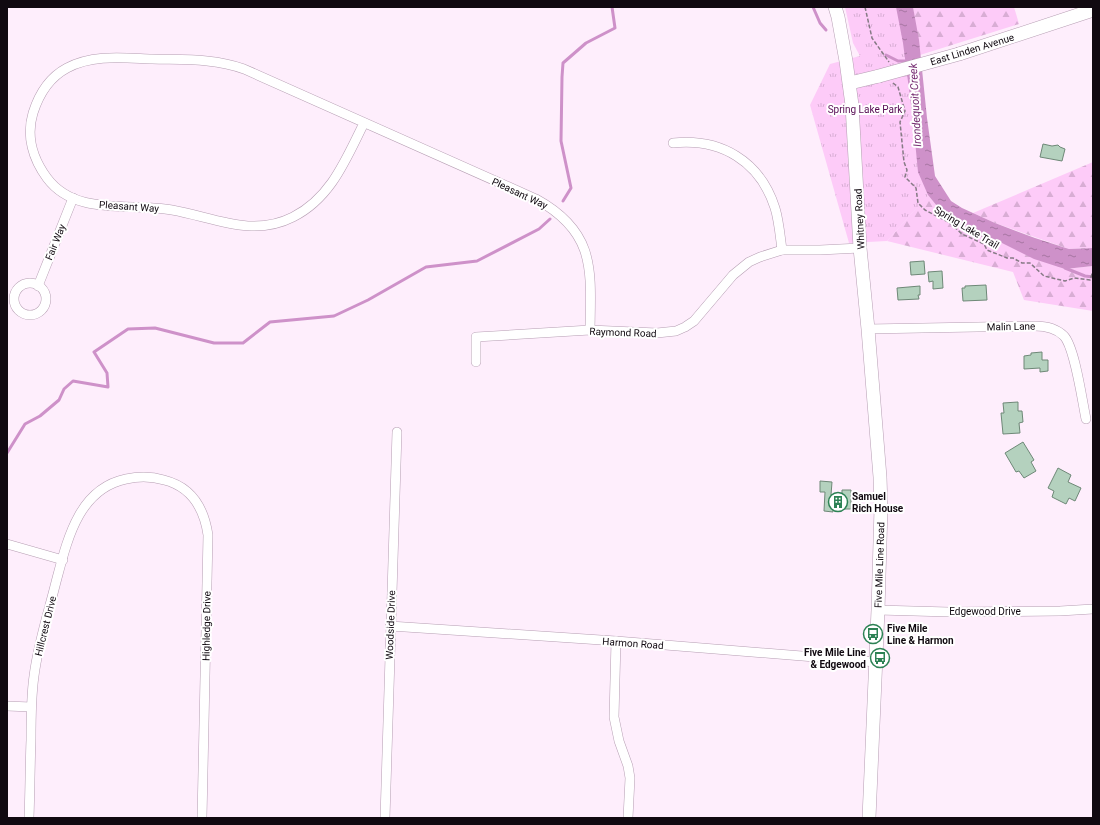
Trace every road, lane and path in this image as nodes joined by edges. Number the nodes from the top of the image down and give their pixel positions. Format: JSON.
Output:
{"nodes":[{"id":1,"x":835,"y":7,"type":"edge"},
{"id":2,"x":865,"y":7,"type":"edge"},
{"id":3,"x":1093,"y":10,"type":"edge"},
{"id":4,"x":890,"y":65,"type":"dead end"},
{"id":5,"x":892,"y":80,"type":"dead end"},
{"id":6,"x":850,"y":83,"type":"junction"},
{"id":7,"x":364,"y":123,"type":"junction"},
{"id":8,"x":673,"y":143,"type":"dead end"},
{"id":9,"x":73,"y":198,"type":"junction"},
{"id":10,"x":860,"y":248,"type":"junction"},
{"id":11,"x":782,"y":250,"type":"junction"},
{"id":12,"x":1093,"y":274,"type":"edge"},
{"id":13,"x":38,"y":286,"type":"dead end"},
{"id":14,"x":868,"y":329,"type":"junction"},
{"id":15,"x":590,"y":330,"type":"junction"},
{"id":16,"x":476,"y":362,"type":"dead end"},
{"id":17,"x":1086,"y":419,"type":"dead end"},
{"id":18,"x":397,"y":432,"type":"dead end"},
{"id":19,"x":877,"y":432,"type":"joint"},
{"id":20,"x":140,"y":476,"type":"joint"},
{"id":21,"x":7,"y":544,"type":"edge"},
{"id":22,"x":62,"y":560,"type":"junction"},
{"id":23,"x":1093,"y":609,"type":"edge"},
{"id":24,"x":878,"y":610,"type":"junction"},
{"id":25,"x":390,"y":626,"type":"junction"},
{"id":26,"x":616,"y":641,"type":"junction"},
{"id":27,"x":876,"y":662,"type":"junction"},
{"id":28,"x":7,"y":706,"type":"edge"},
{"id":29,"x":31,"y":706,"type":"junction"},
{"id":30,"x":29,"y":818,"type":"edge"},
{"id":31,"x":202,"y":818,"type":"edge"},
{"id":32,"x":385,"y":818,"type":"edge"},
{"id":33,"x":628,"y":818,"type":"edge"},
{"id":34,"x":869,"y":818,"type":"edge"}],
"edges":[{"from":1,"to":6,"type":"main road","name":"Whitney Road"},
{"from":2,"to":4,"type":"path"},
{"from":3,"to":6,"type":"main road","name":"East Linden Avenue","bridge":true},
{"from":5,"to":12,"type":"path","name":"Spring Lake Trail"},
{"from":6,"to":10,"type":"main road","name":"Whitney Road"},
{"from":7,"to":9,"type":"street","name":"Pleasant Way"},
{"from":7,"to":9,"type":"street","name":"Pleasant Way"},
{"from":7,"to":15,"type":"street","name":"Pleasant Way"},
{"from":8,"to":11,"type":"street"},
{"from":9,"to":13,"type":"street","name":"Fair Way"},
{"from":10,"to":11,"type":"street","name":"Raymond Road"},
{"from":10,"to":14,"type":"main road","name":"Whitney Road"},
{"from":11,"to":15,"type":"street","name":"Raymond Road"},
{"from":14,"to":17,"type":"street","name":"Malin Lane"},
{"from":14,"to":19,"type":"main road","name":"Whitney Road"},
{"from":15,"to":16,"type":"street","name":"Raymond Road"},
{"from":18,"to":25,"type":"street","name":"Woodside Drive"},
{"from":19,"to":24,"type":"main road","name":"Five Mile Line Road"},
{"from":20,"to":22,"type":"street","name":"Hillcrest Drive"},
{"from":20,"to":31,"type":"street","name":"Highledge Drive"},
{"from":21,"to":22,"type":"street"},
{"from":22,"to":29,"type":"street","name":"Hillcrest Drive"},
{"from":23,"to":24,"type":"street","name":"Edgewood Drive"},
{"from":24,"to":27,"type":"main road","name":"Five Mile Line Road"},
{"from":25,"to":26,"type":"street","name":"Harmon Road"},
{"from":25,"to":32,"type":"street","name":"Woodside Drive"},
{"from":26,"to":27,"type":"street","name":"Harmon Road"},
{"from":26,"to":33,"type":"street"},
{"from":27,"to":34,"type":"main road","name":"Five Mile Line Road"},
{"from":28,"to":29,"type":"street"},
{"from":29,"to":30,"type":"street","name":"Hillcrest Drive"}]}
